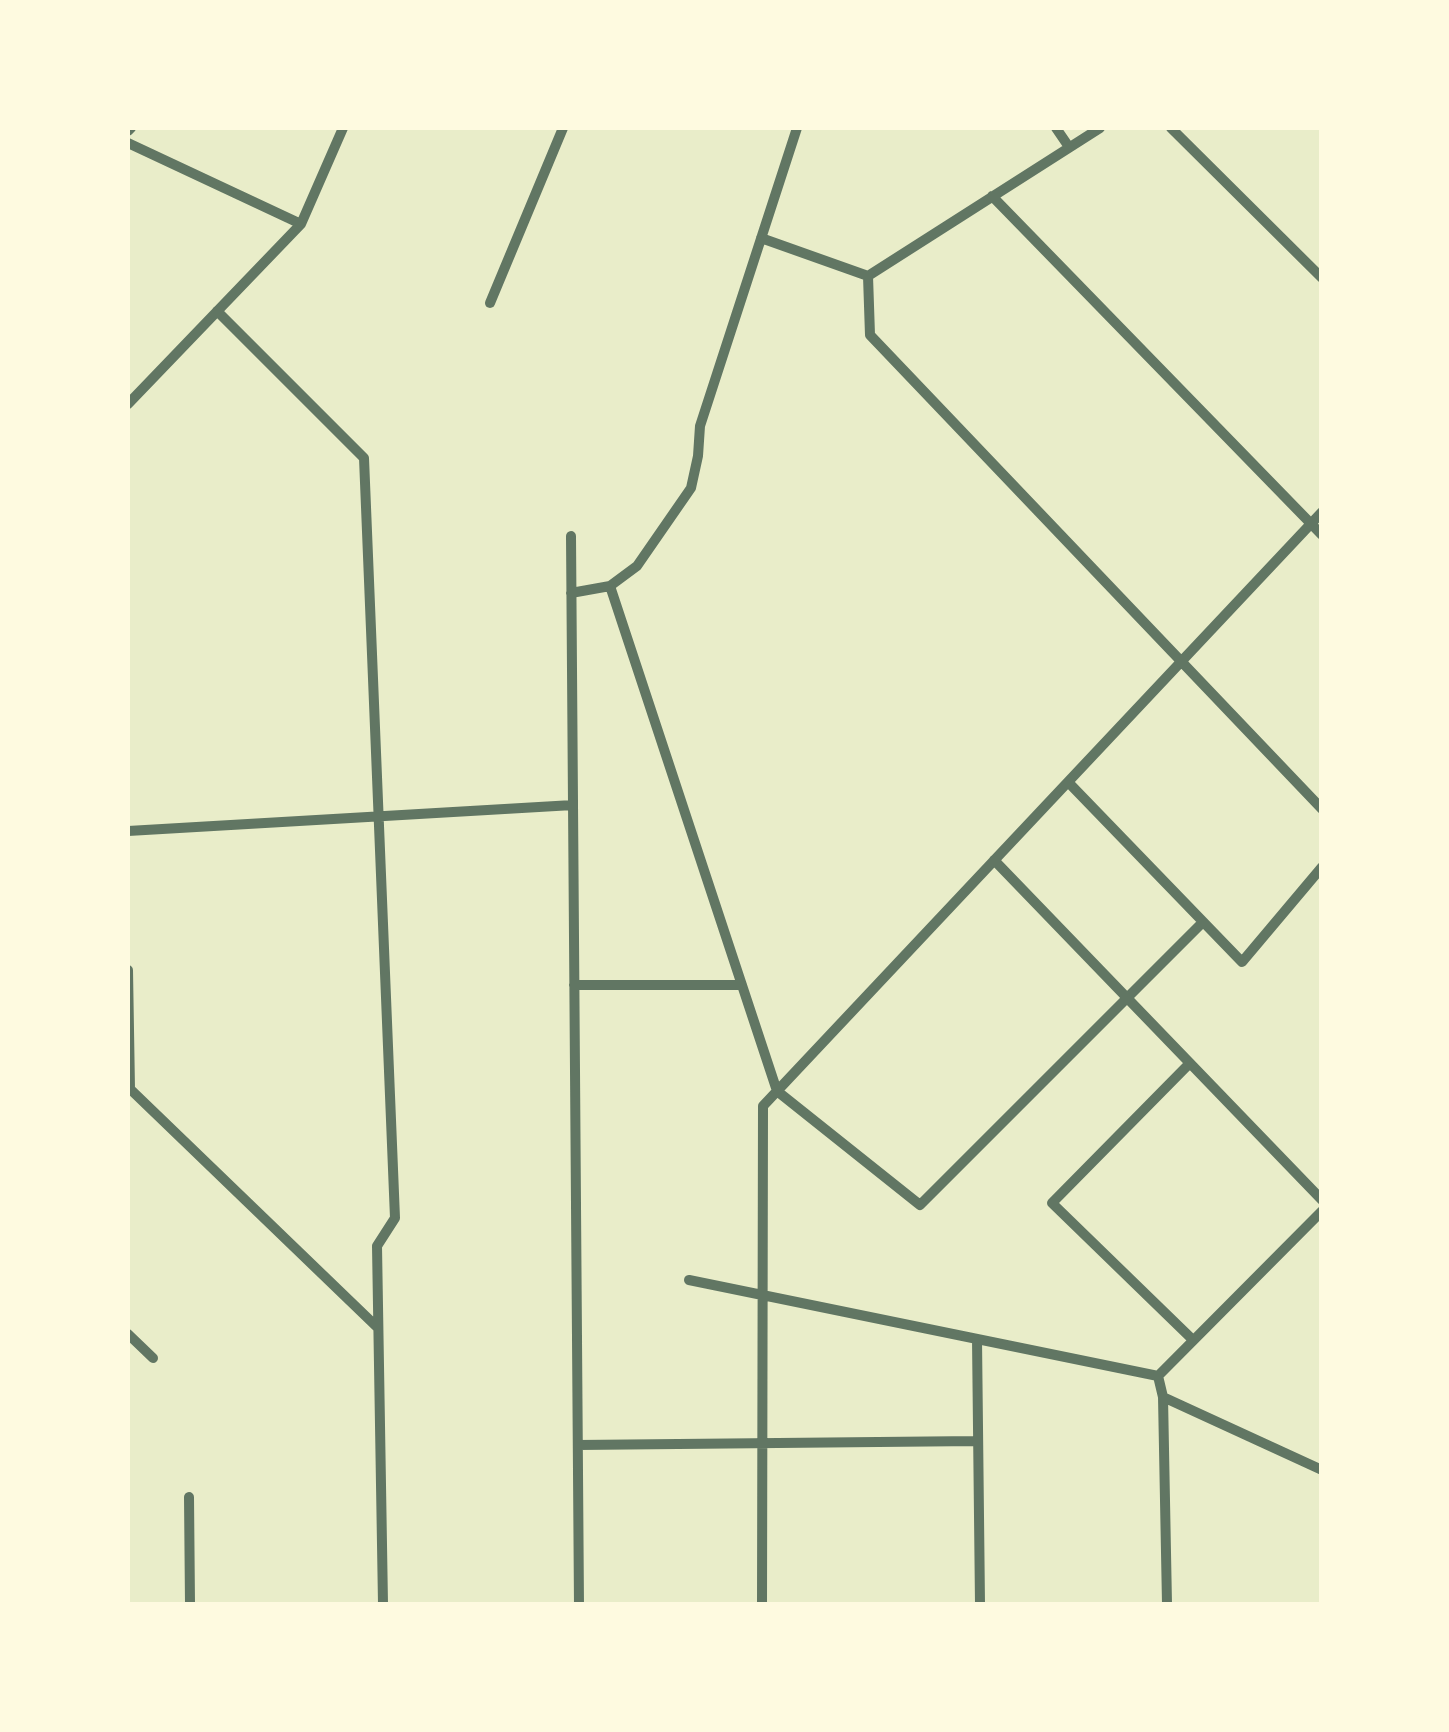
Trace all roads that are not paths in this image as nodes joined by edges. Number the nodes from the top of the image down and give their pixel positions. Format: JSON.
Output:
{"nodes":[{"id":1,"x":343,"y":128,"type":"edge"},
{"id":2,"x":563,"y":128,"type":"edge"},
{"id":3,"x":797,"y":128,"type":"edge"},
{"id":4,"x":1057,"y":128,"type":"edge"},
{"id":5,"x":1100,"y":128,"type":"edge"},
{"id":6,"x":1171,"y":128,"type":"edge"},
{"id":7,"x":128,"y":143,"type":"edge"},
{"id":8,"x":1069,"y":147,"type":"junction"},
{"id":9,"x":992,"y":196,"type":"junction"},
{"id":10,"x":302,"y":224,"type":"junction"},
{"id":11,"x":761,"y":238,"type":"junction"},
{"id":12,"x":868,"y":276,"type":"junction"},
{"id":13,"x":1322,"y":278,"type":"edge"},
{"id":14,"x":490,"y":303,"type":"dead end"},
{"id":15,"x":217,"y":311,"type":"junction"},
{"id":16,"x":128,"y":404,"type":"edge"},
{"id":17,"x":1322,"y":512,"type":"edge"},
{"id":18,"x":1310,"y":524,"type":"junction"},
{"id":19,"x":1322,"y":535,"type":"edge"},
{"id":20,"x":571,"y":536,"type":"dead end"},
{"id":21,"x":610,"y":586,"type":"junction"},
{"id":22,"x":571,"y":594,"type":"junction"},
{"id":23,"x":1181,"y":661,"type":"junction"},
{"id":24,"x":1068,"y":782,"type":"junction"},
{"id":25,"x":573,"y":805,"type":"junction"},
{"id":26,"x":1322,"y":809,"type":"edge"},
{"id":27,"x":379,"y":816,"type":"junction"},
{"id":28,"x":128,"y":831,"type":"edge"},
{"id":29,"x":994,"y":860,"type":"junction"},
{"id":30,"x":1322,"y":867,"type":"edge"},
{"id":31,"x":1203,"y":922,"type":"junction"},
{"id":32,"x":128,"y":970,"type":"edge"},
{"id":33,"x":574,"y":984,"type":"junction"},
{"id":34,"x":742,"y":985,"type":"junction"},
{"id":35,"x":1127,"y":998,"type":"junction"},
{"id":36,"x":1190,"y":1063,"type":"junction"},
{"id":37,"x":129,"y":1088,"type":"edge"},
{"id":38,"x":777,"y":1091,"type":"junction"},
{"id":39,"x":1322,"y":1200,"type":"edge"},
{"id":40,"x":1322,"y":1211,"type":"edge"},
{"id":41,"x":689,"y":1280,"type":"dead end"},
{"id":42,"x":762,"y":1295,"type":"junction"},
{"id":43,"x":378,"y":1328,"type":"junction"},
{"id":44,"x":128,"y":1334,"type":"edge"},
{"id":45,"x":976,"y":1339,"type":"junction"},
{"id":46,"x":1194,"y":1340,"type":"junction"},
{"id":47,"x":154,"y":1358,"type":"dead end"},
{"id":48,"x":1158,"y":1376,"type":"junction"},
{"id":49,"x":1163,"y":1396,"type":"junction"},
{"id":50,"x":978,"y":1441,"type":"junction"},
{"id":51,"x":762,"y":1443,"type":"junction"},
{"id":52,"x":578,"y":1445,"type":"junction"},
{"id":53,"x":1322,"y":1470,"type":"edge"},
{"id":54,"x":189,"y":1497,"type":"dead end"},
{"id":55,"x":190,"y":1604,"type":"edge"},
{"id":56,"x":382,"y":1604,"type":"edge"},
{"id":57,"x":579,"y":1604,"type":"edge"},
{"id":58,"x":762,"y":1604,"type":"edge"},
{"id":59,"x":980,"y":1604,"type":"edge"},
{"id":60,"x":1167,"y":1604,"type":"edge"}],
"edges":[{"from":1,"to":10,"type":"street"},
{"from":2,"to":14,"type":"street"},
{"from":3,"to":11,"type":"street"},
{"from":4,"to":8,"type":"street"},
{"from":5,"to":8,"type":"street"},
{"from":6,"to":13,"type":"street"},
{"from":7,"to":10,"type":"street"},
{"from":8,"to":9,"type":"street"},
{"from":9,"to":12,"type":"street"},
{"from":9,"to":18,"type":"street"},
{"from":10,"to":15,"type":"street"},
{"from":11,"to":12,"type":"street"},
{"from":11,"to":21,"type":"street"},
{"from":12,"to":23,"type":"street"},
{"from":15,"to":16,"type":"street"},
{"from":15,"to":27,"type":"street"},
{"from":17,"to":18,"type":"street"},
{"from":18,"to":19,"type":"street"},
{"from":18,"to":23,"type":"street"},
{"from":20,"to":22,"type":"street"},
{"from":21,"to":22,"type":"street"},
{"from":21,"to":34,"type":"street"},
{"from":22,"to":25,"type":"street"},
{"from":23,"to":24,"type":"street"},
{"from":23,"to":26,"type":"street"},
{"from":24,"to":29,"type":"street"},
{"from":24,"to":31,"type":"street"},
{"from":25,"to":27,"type":"street"},
{"from":25,"to":33,"type":"street"},
{"from":27,"to":28,"type":"street"},
{"from":27,"to":43,"type":"street"},
{"from":29,"to":35,"type":"street"},
{"from":29,"to":38,"type":"street"},
{"from":30,"to":31,"type":"street"},
{"from":31,"to":35,"type":"street"},
{"from":32,"to":37,"type":"street"},
{"from":33,"to":34,"type":"street"},
{"from":33,"to":52,"type":"street"},
{"from":34,"to":38,"type":"street"},
{"from":35,"to":36,"type":"street"},
{"from":35,"to":38,"type":"street"},
{"from":36,"to":39,"type":"street"},
{"from":36,"to":46,"type":"street"},
{"from":37,"to":43,"type":"street"},
{"from":38,"to":42,"type":"street"},
{"from":40,"to":46,"type":"street"},
{"from":41,"to":42,"type":"street"},
{"from":42,"to":45,"type":"street"},
{"from":42,"to":51,"type":"street"},
{"from":43,"to":56,"type":"street"},
{"from":44,"to":47,"type":"street"},
{"from":45,"to":48,"type":"street"},
{"from":45,"to":50,"type":"street"},
{"from":46,"to":48,"type":"street"},
{"from":48,"to":49,"type":"street"},
{"from":49,"to":53,"type":"street"},
{"from":49,"to":60,"type":"street"},
{"from":50,"to":51,"type":"street"},
{"from":50,"to":59,"type":"street"},
{"from":51,"to":52,"type":"street"},
{"from":51,"to":58,"type":"street"},
{"from":52,"to":57,"type":"street"},
{"from":54,"to":55,"type":"street"}]}
